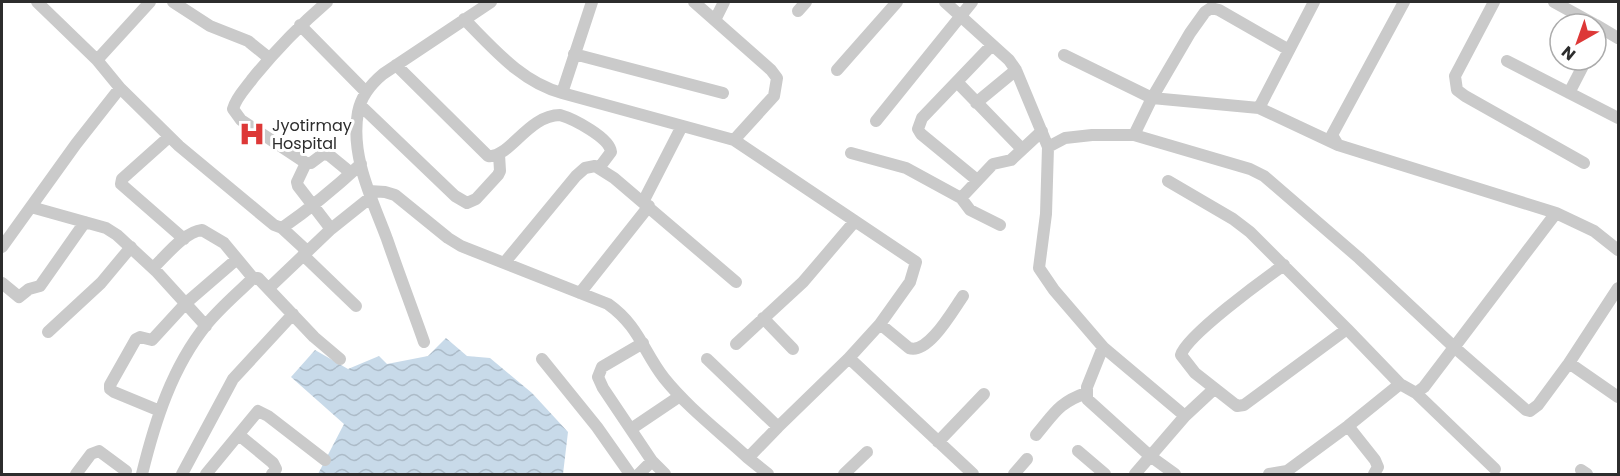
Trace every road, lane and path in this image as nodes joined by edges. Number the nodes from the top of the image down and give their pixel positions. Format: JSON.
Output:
{"nodes":[{"id":1,"x":37,"y":2,"type":"edge"},
{"id":2,"x":150,"y":2,"type":"edge"},
{"id":3,"x":173,"y":2,"type":"edge"},
{"id":4,"x":327,"y":2,"type":"edge"},
{"id":5,"x":491,"y":2,"type":"edge"},
{"id":6,"x":592,"y":2,"type":"edge"},
{"id":7,"x":694,"y":2,"type":"edge"},
{"id":8,"x":724,"y":2,"type":"edge"},
{"id":9,"x":897,"y":2,"type":"edge"},
{"id":10,"x":945,"y":2,"type":"edge"},
{"id":11,"x":972,"y":2,"type":"edge"},
{"id":12,"x":1314,"y":2,"type":"edge"},
{"id":13,"x":1404,"y":2,"type":"edge"},
{"id":14,"x":1494,"y":2,"type":"edge"},
{"id":15,"x":1554,"y":2,"type":"edge"},
{"id":16,"x":1572,"y":12,"type":"edge"},
{"id":17,"x":960,"y":16,"type":"junction"},
{"id":18,"x":464,"y":19,"type":"junction"},
{"id":19,"x":715,"y":20,"type":"junction"},
{"id":20,"x":300,"y":25,"type":"junction"},
{"id":21,"x":992,"y":45,"type":"junction"},
{"id":22,"x":1289,"y":50,"type":"junction"},
{"id":23,"x":574,"y":54,"type":"junction"},
{"id":24,"x":1064,"y":55,"type":"dead end"},
{"id":25,"x":269,"y":58,"type":"junction"},
{"id":26,"x":97,"y":60,"type":"junction"},
{"id":27,"x":1507,"y":62,"type":"dead end"},
{"id":28,"x":396,"y":65,"type":"junction"},
{"id":29,"x":837,"y":70,"type":"dead end"},
{"id":30,"x":1016,"y":70,"type":"junction"},
{"id":31,"x":1580,"y":72,"type":"edge"},
{"id":32,"x":957,"y":82,"type":"junction"},
{"id":33,"x":120,"y":88,"type":"junction"},
{"id":34,"x":366,"y":92,"type":"junction"},
{"id":35,"x":562,"y":93,"type":"junction"},
{"id":36,"x":723,"y":93,"type":"dead end"},
{"id":37,"x":1569,"y":93,"type":"junction"},
{"id":38,"x":1152,"y":98,"type":"junction"},
{"id":39,"x":976,"y":103,"type":"junction"},
{"id":40,"x":360,"y":105,"type":"junction"},
{"id":41,"x":1259,"y":108,"type":"junction"},
{"id":42,"x":1618,"y":118,"type":"edge"},
{"id":43,"x":876,"y":121,"type":"dead end"},
{"id":44,"x":682,"y":126,"type":"junction"},
{"id":45,"x":1042,"y":131,"type":"junction"},
{"id":46,"x":1134,"y":135,"type":"junction"},
{"id":47,"x":169,"y":137,"type":"junction"},
{"id":48,"x":734,"y":141,"type":"junction"},
{"id":49,"x":1338,"y":145,"type":"junction"},
{"id":50,"x":1048,"y":147,"type":"junction"},
{"id":51,"x":1021,"y":148,"type":"junction"},
{"id":52,"x":851,"y":153,"type":"dead end"},
{"id":53,"x":499,"y":154,"type":"junction"},
{"id":54,"x":306,"y":163,"type":"junction"},
{"id":55,"x":1584,"y":163,"type":"dead end"},
{"id":56,"x":361,"y":164,"type":"junction"},
{"id":57,"x":599,"y":168,"type":"junction"},
{"id":58,"x":351,"y":173,"type":"junction"},
{"id":59,"x":978,"y":180,"type":"junction"},
{"id":60,"x":1168,"y":181,"type":"dead end"},
{"id":61,"x":370,"y":194,"type":"junction"},
{"id":62,"x":961,"y":198,"type":"junction"},
{"id":63,"x":646,"y":204,"type":"junction"},
{"id":64,"x":313,"y":206,"type":"junction"},
{"id":65,"x":31,"y":207,"type":"junction"},
{"id":66,"x":1556,"y":213,"type":"junction"},
{"id":67,"x":855,"y":221,"type":"junction"},
{"id":68,"x":85,"y":222,"type":"junction"},
{"id":69,"x":1000,"y":225,"type":"dead end"},
{"id":70,"x":282,"y":228,"type":"junction"},
{"id":71,"x":331,"y":229,"type":"junction"},
{"id":72,"x":184,"y":239,"type":"junction"},
{"id":73,"x":2,"y":247,"type":"edge"},
{"id":74,"x":131,"y":247,"type":"junction"},
{"id":75,"x":1618,"y":250,"type":"edge"},
{"id":76,"x":305,"y":253,"type":"junction"},
{"id":77,"x":237,"y":259,"type":"junction"},
{"id":78,"x":505,"y":262,"type":"junction"},
{"id":79,"x":1284,"y":265,"type":"junction"},
{"id":80,"x":153,"y":268,"type":"junction"},
{"id":81,"x":253,"y":278,"type":"junction"},
{"id":82,"x":736,"y":282,"type":"dead end"},
{"id":83,"x":2,"y":283,"type":"edge"},
{"id":84,"x":269,"y":288,"type":"junction"},
{"id":85,"x":1618,"y":288,"type":"edge"},
{"id":86,"x":580,"y":293,"type":"junction"},
{"id":87,"x":963,"y":296,"type":"dead end"},
{"id":88,"x":186,"y":303,"type":"junction"},
{"id":89,"x":356,"y":306,"type":"dead end"},
{"id":90,"x":293,"y":314,"type":"junction"},
{"id":91,"x":763,"y":318,"type":"junction"},
{"id":92,"x":880,"y":324,"type":"junction"},
{"id":93,"x":206,"y":326,"type":"junction"},
{"id":94,"x":1347,"y":329,"type":"junction"},
{"id":95,"x":48,"y":332,"type":"dead end"},
{"id":96,"x":424,"y":342,"type":"dead end"},
{"id":97,"x":643,"y":343,"type":"junction"},
{"id":98,"x":736,"y":344,"type":"dead end"},
{"id":99,"x":1102,"y":347,"type":"junction"},
{"id":100,"x":1454,"y":347,"type":"junction"},
{"id":101,"x":793,"y":349,"type":"dead end"},
{"id":102,"x":849,"y":358,"type":"junction"},
{"id":103,"x":340,"y":359,"type":"dead end"},
{"id":104,"x":542,"y":359,"type":"dead end"},
{"id":105,"x":707,"y":359,"type":"dead end"},
{"id":106,"x":1569,"y":363,"type":"junction"},
{"id":107,"x":1400,"y":384,"type":"junction"},
{"id":108,"x":1214,"y":389,"type":"junction"},
{"id":109,"x":1086,"y":393,"type":"junction"},
{"id":110,"x":1416,"y":393,"type":"junction"},
{"id":111,"x":984,"y":394,"type":"dead end"},
{"id":112,"x":680,"y":396,"type":"junction"},
{"id":113,"x":1618,"y":398,"type":"edge"},
{"id":114,"x":160,"y":411,"type":"junction"},
{"id":115,"x":1185,"y":416,"type":"junction"},
{"id":116,"x":1348,"y":426,"type":"junction"},
{"id":117,"x":778,"y":427,"type":"junction"},
{"id":118,"x":631,"y":429,"type":"junction"},
{"id":119,"x":238,"y":435,"type":"junction"},
{"id":120,"x":1036,"y":435,"type":"dead end"},
{"id":121,"x":938,"y":442,"type":"junction"},
{"id":122,"x":1078,"y":451,"type":"dead end"},
{"id":123,"x":867,"y":452,"type":"dead end"},
{"id":124,"x":1150,"y":456,"type":"junction"},
{"id":125,"x":748,"y":458,"type":"junction"},
{"id":126,"x":1027,"y":459,"type":"dead end"},
{"id":127,"x":325,"y":460,"type":"dead end"},
{"id":128,"x":652,"y":461,"type":"junction"},
{"id":129,"x":1495,"y":469,"type":"dead end"},
{"id":130,"x":143,"y":471,"type":"edge"},
{"id":131,"x":211,"y":472,"type":"edge"},
{"id":132,"x":124,"y":473,"type":"edge"},
{"id":133,"x":76,"y":474,"type":"edge"},
{"id":134,"x":182,"y":474,"type":"edge"},
{"id":135,"x":272,"y":474,"type":"edge"},
{"id":136,"x":630,"y":474,"type":"edge"},
{"id":137,"x":639,"y":474,"type":"edge"},
{"id":138,"x":665,"y":474,"type":"edge"},
{"id":139,"x":768,"y":474,"type":"edge"},
{"id":140,"x":844,"y":474,"type":"edge"},
{"id":141,"x":973,"y":474,"type":"edge"},
{"id":142,"x":1014,"y":474,"type":"edge"},
{"id":143,"x":1105,"y":474,"type":"edge"},
{"id":144,"x":1135,"y":474,"type":"edge"},
{"id":145,"x":1175,"y":474,"type":"edge"},
{"id":146,"x":1269,"y":474,"type":"edge"},
{"id":147,"x":1374,"y":474,"type":"edge"}],
"edges":[{"from":1,"to":26,"type":"street"},
{"from":2,"to":26,"type":"street"},
{"from":3,"to":25,"type":"street"},
{"from":4,"to":20,"type":"street"},
{"from":5,"to":18,"type":"street"},
{"from":6,"to":23,"type":"street"},
{"from":7,"to":19,"type":"street"},
{"from":8,"to":19,"type":"street"},
{"from":9,"to":29,"type":"street"},
{"from":10,"to":17,"type":"street"},
{"from":11,"to":17,"type":"street"},
{"from":12,"to":22,"type":"street"},
{"from":13,"to":49,"type":"street"},
{"from":14,"to":55,"type":"street"},
{"from":15,"to":16,"type":"street"},
{"from":17,"to":21,"type":"street"},
{"from":17,"to":43,"type":"street"},
{"from":18,"to":28,"type":"street"},
{"from":18,"to":35,"type":"street"},
{"from":19,"to":48,"type":"street"},
{"from":20,"to":25,"type":"street"},
{"from":20,"to":34,"type":"street"},
{"from":21,"to":30,"type":"street"},
{"from":21,"to":32,"type":"street"},
{"from":22,"to":38,"type":"street"},
{"from":22,"to":41,"type":"street"},
{"from":23,"to":35,"type":"street"},
{"from":23,"to":36,"type":"street"},
{"from":24,"to":38,"type":"street"},
{"from":25,"to":54,"type":"street"},
{"from":26,"to":33,"type":"street"},
{"from":27,"to":37,"type":"street"},
{"from":28,"to":34,"type":"street"},
{"from":28,"to":53,"type":"street"},
{"from":30,"to":39,"type":"street"},
{"from":30,"to":45,"type":"street"},
{"from":31,"to":37,"type":"street"},
{"from":32,"to":39,"type":"street"},
{"from":32,"to":59,"type":"street"},
{"from":33,"to":47,"type":"street"},
{"from":33,"to":65,"type":"street"},
{"from":34,"to":40,"type":"street"},
{"from":35,"to":44,"type":"street"},
{"from":37,"to":42,"type":"street"},
{"from":38,"to":41,"type":"street"},
{"from":38,"to":46,"type":"street"},
{"from":39,"to":51,"type":"street"},
{"from":40,"to":53,"type":"street"},
{"from":40,"to":56,"type":"street"},
{"from":41,"to":49,"type":"street"},
{"from":44,"to":48,"type":"street"},
{"from":44,"to":63,"type":"street"},
{"from":45,"to":50,"type":"street"},
{"from":45,"to":51,"type":"street"},
{"from":46,"to":50,"type":"street"},
{"from":46,"to":100,"type":"street"},
{"from":47,"to":70,"type":"street"},
{"from":47,"to":72,"type":"street"},
{"from":48,"to":67,"type":"street"},
{"from":49,"to":66,"type":"street"},
{"from":50,"to":99,"type":"street"},
{"from":51,"to":59,"type":"street"},
{"from":52,"to":62,"type":"street"},
{"from":53,"to":57,"type":"street"},
{"from":54,"to":58,"type":"street"},
{"from":54,"to":64,"type":"street"},
{"from":56,"to":58,"type":"street"},
{"from":56,"to":61,"type":"street"},
{"from":57,"to":63,"type":"street"},
{"from":57,"to":78,"type":"street"},
{"from":58,"to":64,"type":"street"},
{"from":59,"to":62,"type":"street"},
{"from":60,"to":79,"type":"street"},
{"from":61,"to":71,"type":"street"},
{"from":61,"to":78,"type":"street"},
{"from":61,"to":96,"type":"street"},
{"from":62,"to":69,"type":"street"},
{"from":63,"to":82,"type":"street"},
{"from":63,"to":86,"type":"street"},
{"from":64,"to":70,"type":"street"},
{"from":64,"to":71,"type":"street"},
{"from":65,"to":68,"type":"street"},
{"from":65,"to":73,"type":"street"},
{"from":66,"to":75,"type":"street"},
{"from":66,"to":100,"type":"street"},
{"from":67,"to":91,"type":"street"},
{"from":67,"to":92,"type":"street"},
{"from":68,"to":74,"type":"street"},
{"from":68,"to":83,"type":"street"},
{"from":70,"to":76,"type":"street"},
{"from":71,"to":76,"type":"street"},
{"from":72,"to":77,"type":"street"},
{"from":72,"to":80,"type":"street"},
{"from":74,"to":80,"type":"street"},
{"from":74,"to":95,"type":"street"},
{"from":76,"to":84,"type":"street"},
{"from":76,"to":89,"type":"street"},
{"from":77,"to":81,"type":"street"},
{"from":77,"to":88,"type":"street"},
{"from":78,"to":86,"type":"street"},
{"from":79,"to":94,"type":"street"},
{"from":79,"to":108,"type":"street"},
{"from":80,"to":88,"type":"street"},
{"from":81,"to":84,"type":"street"},
{"from":81,"to":93,"type":"street"},
{"from":84,"to":90,"type":"street"},
{"from":85,"to":106,"type":"street"},
{"from":86,"to":97,"type":"street"},
{"from":87,"to":92,"type":"street"},
{"from":88,"to":93,"type":"street"},
{"from":88,"to":114,"type":"street"},
{"from":90,"to":103,"type":"street"},
{"from":90,"to":134,"type":"street"},
{"from":91,"to":98,"type":"street"},
{"from":91,"to":101,"type":"street"},
{"from":92,"to":102,"type":"street"},
{"from":93,"to":114,"type":"street"},
{"from":94,"to":107,"type":"street"},
{"from":94,"to":108,"type":"street"},
{"from":97,"to":112,"type":"street"},
{"from":97,"to":118,"type":"street"},
{"from":99,"to":109,"type":"street"},
{"from":99,"to":115,"type":"street"},
{"from":100,"to":106,"type":"street"},
{"from":100,"to":110,"type":"street"},
{"from":102,"to":117,"type":"street"},
{"from":102,"to":121,"type":"street"},
{"from":104,"to":136,"type":"street"},
{"from":105,"to":117,"type":"street"},
{"from":106,"to":113,"type":"street"},
{"from":107,"to":110,"type":"street"},
{"from":107,"to":116,"type":"street"},
{"from":108,"to":115,"type":"street"},
{"from":109,"to":120,"type":"street"},
{"from":109,"to":124,"type":"street"},
{"from":110,"to":129,"type":"street"},
{"from":111,"to":121,"type":"street"},
{"from":112,"to":118,"type":"street"},
{"from":112,"to":125,"type":"street"},
{"from":114,"to":130,"type":"street"},
{"from":115,"to":124,"type":"street"},
{"from":116,"to":146,"type":"street"},
{"from":116,"to":147,"type":"street"},
{"from":117,"to":125,"type":"street"},
{"from":118,"to":128,"type":"street"},
{"from":119,"to":127,"type":"street"},
{"from":119,"to":131,"type":"street"},
{"from":119,"to":135,"type":"street"},
{"from":121,"to":141,"type":"street"},
{"from":122,"to":143,"type":"street"},
{"from":123,"to":140,"type":"street"},
{"from":124,"to":144,"type":"street"},
{"from":124,"to":145,"type":"street"},
{"from":125,"to":139,"type":"street"},
{"from":126,"to":142,"type":"street"},
{"from":128,"to":137,"type":"street"},
{"from":128,"to":138,"type":"street"},
{"from":130,"to":132,"type":"street"},
{"from":132,"to":133,"type":"street"}]}
